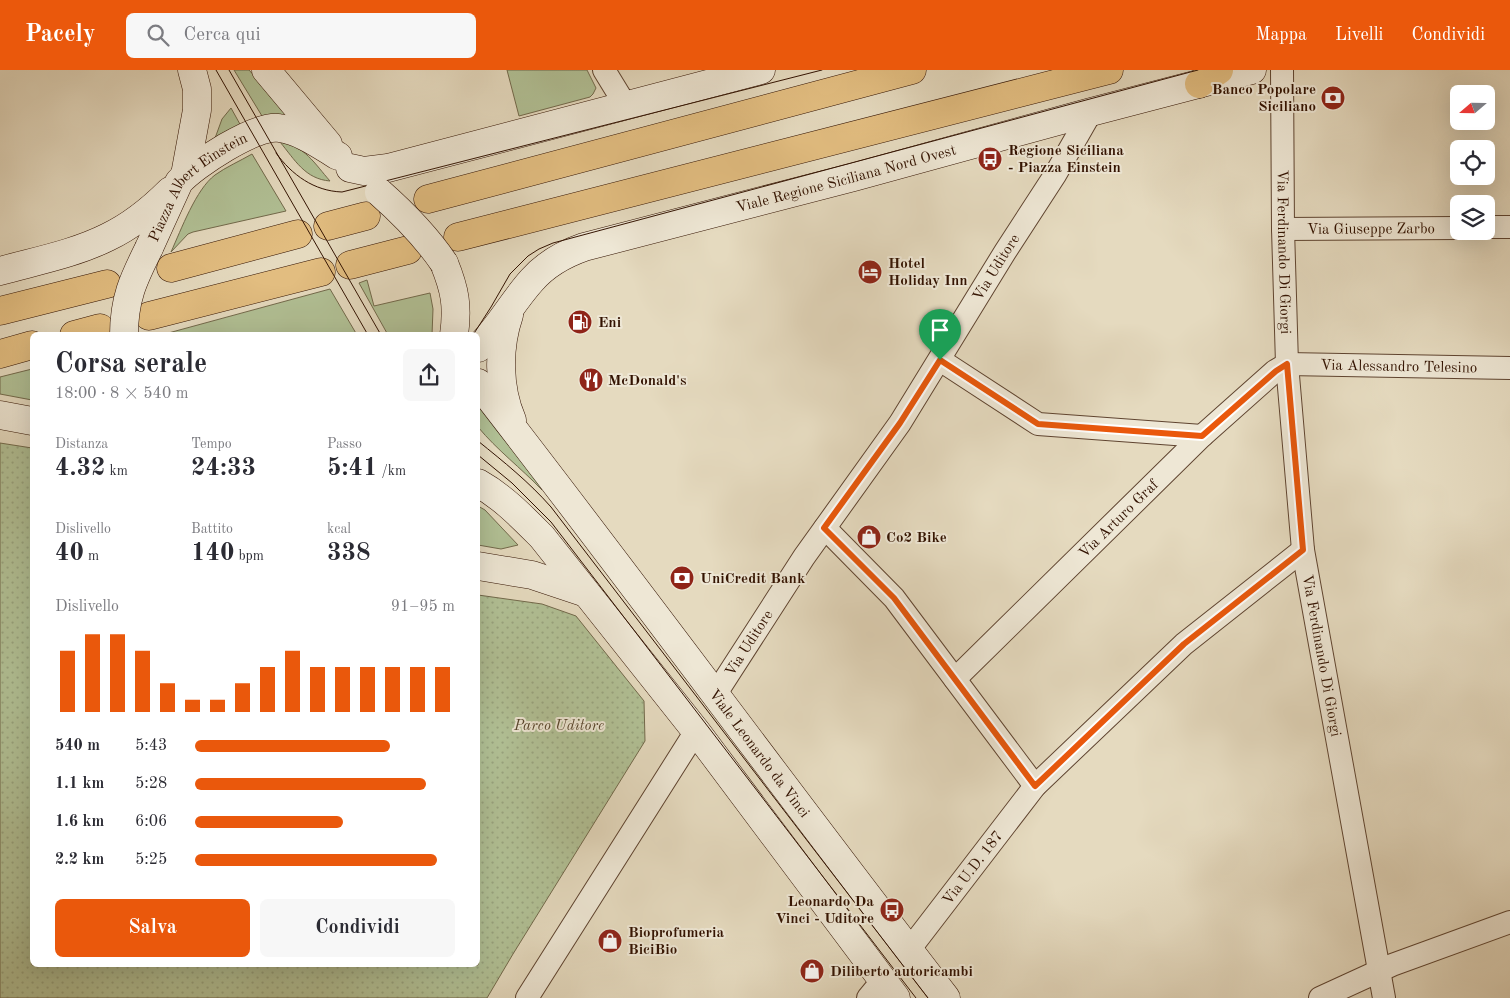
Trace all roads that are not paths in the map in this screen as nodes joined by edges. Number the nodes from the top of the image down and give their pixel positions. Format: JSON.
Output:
{"nodes":[{"id":1,"x":192,"y":70,"type":"edge"},
{"id":2,"x":266,"y":70,"type":"edge"},
{"id":3,"x":604,"y":70,"type":"edge"},
{"id":4,"x":761,"y":70,"type":"edge"},
{"id":5,"x":912,"y":70,"type":"edge"},
{"id":6,"x":1109,"y":70,"type":"edge"},
{"id":7,"x":1252,"y":70,"type":"edge"},
{"id":8,"x":1282,"y":70,"type":"edge"},
{"id":9,"x":1209,"y":77,"type":"edge"},
{"id":10,"x":626,"y":106,"type":"junction"},
{"id":11,"x":1091,"y":112,"type":"junction"},
{"id":12,"x":344,"y":162,"type":"junction"},
{"id":13,"x":182,"y":179,"type":"junction"},
{"id":14,"x":428,"y":199,"type":"dead end"},
{"id":15,"x":366,"y":216,"type":"dead end"},
{"id":16,"x":328,"y":226,"type":"dead end"},
{"id":17,"x":1495,"y":227,"type":"edge"},
{"id":18,"x":1510,"y":227,"type":"edge"},
{"id":19,"x":1450,"y":228,"type":"edge"},
{"id":20,"x":1283,"y":229,"type":"junction"},
{"id":21,"x":298,"y":234,"type":"dead end"},
{"id":22,"x":458,"y":237,"type":"dead end"},
{"id":23,"x":408,"y":250,"type":"dead end"},
{"id":24,"x":350,"y":265,"type":"dead end"},
{"id":25,"x":171,"y":268,"type":"dead end"},
{"id":26,"x":0,"y":271,"type":"edge"},
{"id":27,"x":321,"y":272,"type":"dead end"},
{"id":28,"x":107,"y":284,"type":"dead end"},
{"id":29,"x":513,"y":304,"type":"junction"},
{"id":30,"x":0,"y":311,"type":"edge"},
{"id":31,"x":149,"y":316,"type":"dead end"},
{"id":32,"x":112,"y":332,"type":"edge"},
{"id":33,"x":454,"y":332,"type":"edge"},
{"id":34,"x":30,"y":346,"type":"edge"},
{"id":35,"x":480,"y":346,"type":"edge"},
{"id":36,"x":0,"y":354,"type":"edge"},
{"id":37,"x":940,"y":360,"type":"junction"},
{"id":38,"x":1287,"y":364,"type":"junction"},
{"id":39,"x":1510,"y":368,"type":"edge"},
{"id":40,"x":480,"y":386,"type":"edge"},
{"id":41,"x":0,"y":415,"type":"edge"},
{"id":42,"x":30,"y":421,"type":"edge"},
{"id":43,"x":1202,"y":436,"type":"junction"},
{"id":44,"x":520,"y":437,"type":"junction"},
{"id":45,"x":480,"y":484,"type":"edge"},
{"id":46,"x":824,"y":528,"type":"junction"},
{"id":47,"x":1303,"y":550,"type":"junction"},
{"id":48,"x":480,"y":566,"type":"edge"},
{"id":49,"x":586,"y":593,"type":"junction"},
{"id":50,"x":955,"y":679,"type":"junction"},
{"id":51,"x":715,"y":695,"type":"junction"},
{"id":52,"x":696,"y":731,"type":"junction"},
{"id":53,"x":1035,"y":786,"type":"junction"},
{"id":54,"x":1510,"y":922,"type":"edge"},
{"id":55,"x":909,"y":950,"type":"junction"},
{"id":56,"x":1379,"y":971,"type":"junction"},
{"id":57,"x":882,"y":992,"type":"edge"},
{"id":58,"x":527,"y":998,"type":"edge"},
{"id":59,"x":946,"y":998,"type":"edge"},
{"id":60,"x":1320,"y":998,"type":"edge"},
{"id":61,"x":1384,"y":998,"type":"edge"}],
"edges":[{"from":1,"to":13,"type":"street"},
{"from":2,"to":12,"type":"street","name":"Piazza Albert Einstein"},
{"from":3,"to":10,"type":"street"},
{"from":4,"to":10,"type":"street"},
{"from":5,"to":14,"type":"main road"},
{"from":6,"to":22,"type":"main road"},
{"from":7,"to":9,"type":"street","name":"Viale Regione Siciliana Nord Ovest"},
{"from":8,"to":20,"type":"street","name":"Via Ferdinando Di Giorgi"},
{"from":9,"to":11,"type":"street","name":"Viale Regione Siciliana Nord Ovest"},
{"from":10,"to":12,"type":"street"},
{"from":11,"to":29,"type":"street","name":"Viale Regione Siciliana Nord Ovest"},
{"from":11,"to":37,"type":"street","name":"Via Uditore"},
{"from":12,"to":13,"type":"street","name":"Piazza Albert Einstein"},
{"from":12,"to":33,"type":"street","name":"Piazza Albert Einstein","bridge":true},
{"from":13,"to":26,"type":"street"},
{"from":13,"to":32,"type":"street","name":"Piazza Albert Einstein","bridge":true},
{"from":15,"to":16,"type":"main road"},
{"from":17,"to":18,"type":"street"},
{"from":19,"to":20,"type":"street","name":"Via Giuseppe Zarbo"},
{"from":20,"to":38,"type":"street","name":"Via Ferdinando Di Giorgi"},
{"from":21,"to":25,"type":"main road"},
{"from":23,"to":24,"type":"main road"},
{"from":27,"to":31,"type":"main road"},
{"from":28,"to":30,"type":"main road"},
{"from":29,"to":35,"type":"street","name":"Viale Regione Siciliana Nord Ovest"},
{"from":29,"to":44,"type":"street"},
{"from":34,"to":36,"type":"main road"},
{"from":37,"to":43,"type":"street"},
{"from":37,"to":46,"type":"street","name":"Via Uditore"},
{"from":38,"to":39,"type":"street","name":"Via Alessandro Telesino"},
{"from":38,"to":43,"type":"street","name":"Via Arturo Graf"},
{"from":38,"to":47,"type":"street","name":"Via Ferdinando Di Giorgi"},
{"from":40,"to":44,"type":"street"},
{"from":41,"to":42,"type":"street"},
{"from":43,"to":50,"type":"street","name":"Via Arturo Graf"},
{"from":44,"to":51,"type":"street","name":"Viale Leonardo da Vinci"},
{"from":45,"to":49,"type":"street"},
{"from":46,"to":50,"type":"street"},
{"from":46,"to":51,"type":"street","name":"Via Uditore"},
{"from":47,"to":53,"type":"street","name":"Via U.D. 187"},
{"from":47,"to":56,"type":"street","name":"Via Ferdinando Di Giorgi"},
{"from":48,"to":49,"type":"street"},
{"from":49,"to":52,"type":"street"},
{"from":50,"to":53,"type":"street"},
{"from":51,"to":55,"type":"street","name":"Viale Leonardo da Vinci"},
{"from":52,"to":57,"type":"street"},
{"from":52,"to":58,"type":"street"},
{"from":53,"to":55,"type":"street","name":"Via U.D. 187"},
{"from":54,"to":56,"type":"street"},
{"from":55,"to":59,"type":"street","name":"Viale Leonardo da Vinci"},
{"from":56,"to":60,"type":"street"},
{"from":56,"to":61,"type":"street","name":"Via Ferdinando Di Giorgi"}]}
